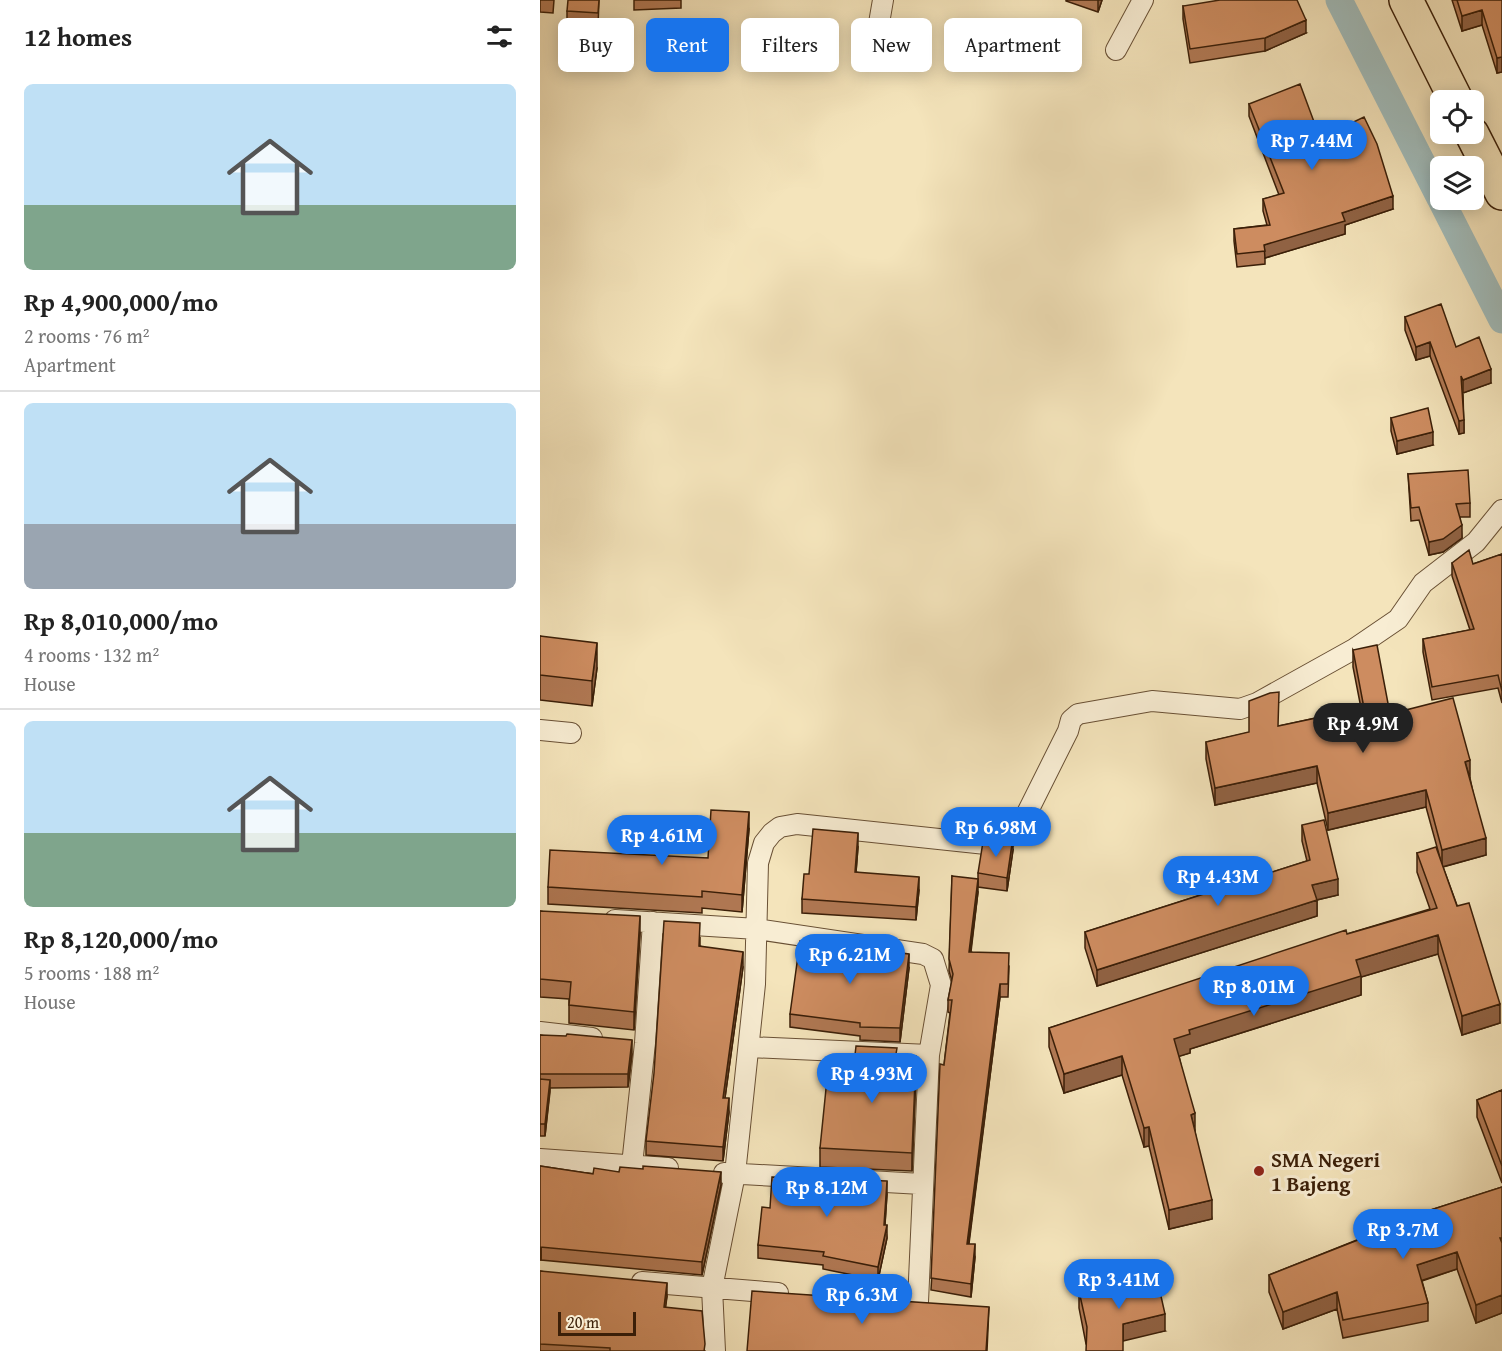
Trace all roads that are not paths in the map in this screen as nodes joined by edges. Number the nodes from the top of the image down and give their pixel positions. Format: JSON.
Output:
{"nodes":[{"id":1,"x":883,"y":0,"type":"edge"},
{"id":2,"x":1143,"y":0,"type":"edge"},
{"id":3,"x":1406,"y":0,"type":"edge"},
{"id":4,"x":880,"y":18,"type":"edge"},
{"id":5,"x":1116,"y":50,"type":"dead end"},
{"id":6,"x":1451,"y":90,"type":"edge"},
{"id":7,"x":1477,"y":144,"type":"edge"},
{"id":8,"x":1502,"y":193,"type":"edge"},
{"id":9,"x":1502,"y":510,"type":"edge"},
{"id":10,"x":540,"y":730,"type":"edge"},
{"id":11,"x":571,"y":733,"type":"dead end"},
{"id":12,"x":594,"y":918,"type":"edge"},
{"id":13,"x":653,"y":922,"type":"junction"},
{"id":14,"x":757,"y":929,"type":"junction"},
{"id":15,"x":540,"y":1032,"type":"edge"},
{"id":16,"x":645,"y":1043,"type":"junction"},
{"id":17,"x":749,"y":1047,"type":"junction"},
{"id":18,"x":929,"y":1055,"type":"junction"},
{"id":19,"x":540,"y":1159,"type":"edge"},
{"id":20,"x":632,"y":1165,"type":"junction"},
{"id":21,"x":735,"y":1174,"type":"junction"},
{"id":22,"x":922,"y":1184,"type":"junction"},
{"id":23,"x":620,"y":1280,"type":"edge"},
{"id":24,"x":712,"y":1288,"type":"junction"},
{"id":25,"x":792,"y":1294,"type":"edge"},
{"id":26,"x":895,"y":1301,"type":"edge"},
{"id":27,"x":918,"y":1302,"type":"junction"},
{"id":28,"x":939,"y":1305,"type":"edge"},
{"id":29,"x":715,"y":1351,"type":"edge"}],
"edges":[{"from":1,"to":4,"type":"street"},
{"from":2,"to":5,"type":"street"},
{"from":3,"to":6,"type":"highway"},
{"from":7,"to":8,"type":"highway"},
{"from":9,"to":14,"type":"street"},
{"from":10,"to":11,"type":"street"},
{"from":12,"to":13,"type":"street"},
{"from":13,"to":14,"type":"street"},
{"from":13,"to":16,"type":"street"},
{"from":14,"to":17,"type":"street"},
{"from":14,"to":18,"type":"street"},
{"from":15,"to":16,"type":"street"},
{"from":16,"to":20,"type":"street"},
{"from":17,"to":18,"type":"street"},
{"from":17,"to":21,"type":"street"},
{"from":18,"to":22,"type":"street"},
{"from":19,"to":20,"type":"street"},
{"from":20,"to":21,"type":"street"},
{"from":21,"to":22,"type":"street"},
{"from":21,"to":24,"type":"street"},
{"from":22,"to":27,"type":"street"},
{"from":23,"to":24,"type":"street"},
{"from":24,"to":25,"type":"street"},
{"from":24,"to":29,"type":"street"},
{"from":26,"to":27,"type":"street"},
{"from":27,"to":28,"type":"street"}]}
